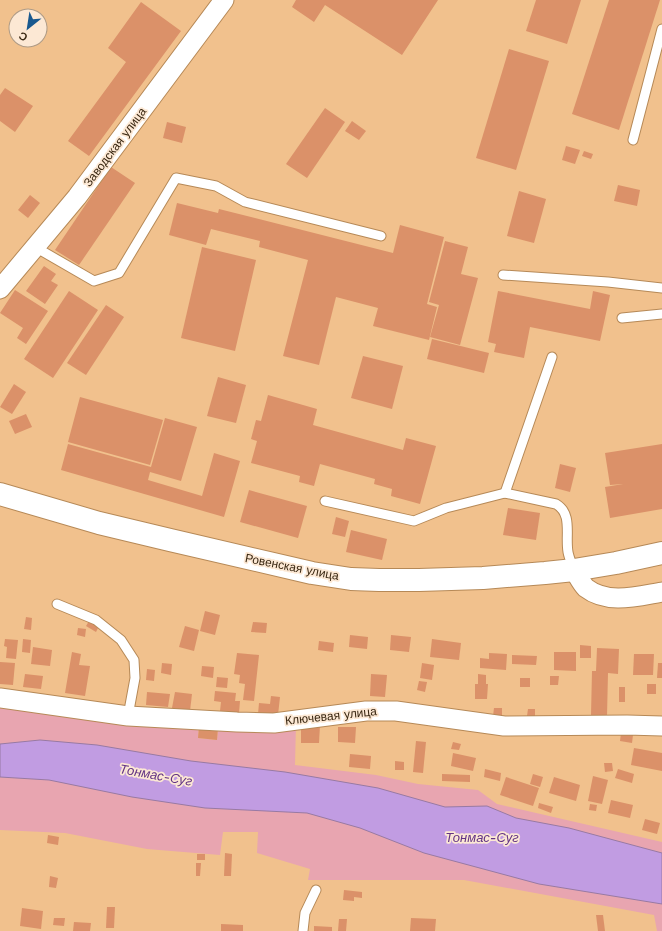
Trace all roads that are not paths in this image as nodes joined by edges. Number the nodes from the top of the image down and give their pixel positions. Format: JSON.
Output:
{"nodes":[{"id":1,"x":224,"y":0,"type":"edge"},
{"id":2,"x":662,"y":29,"type":"edge"},
{"id":3,"x":633,"y":140,"type":"dead end"},
{"id":4,"x":381,"y":236,"type":"dead end"},
{"id":5,"x":35,"y":247,"type":"junction"},
{"id":6,"x":503,"y":275,"type":"dead end"},
{"id":7,"x":662,"y":288,"type":"edge"},
{"id":8,"x":0,"y":289,"type":"edge"},
{"id":9,"x":662,"y":314,"type":"edge"},
{"id":10,"x":622,"y":318,"type":"dead end"},
{"id":11,"x":552,"y":357,"type":"dead end"},
{"id":12,"x":505,"y":493,"type":"junction"},
{"id":13,"x":0,"y":494,"type":"edge"},
{"id":14,"x":325,"y":501,"type":"dead end"},
{"id":15,"x":662,"y":553,"type":"edge"},
{"id":16,"x":574,"y":570,"type":"junction"},
{"id":17,"x":662,"y":592,"type":"edge"},
{"id":18,"x":58,"y":604,"type":"dead end"},
{"id":19,"x":0,"y":698,"type":"edge"},
{"id":20,"x":128,"y":716,"type":"junction"},
{"id":21,"x":662,"y":726,"type":"edge"},
{"id":22,"x":316,"y":890,"type":"dead end"},
{"id":23,"x":303,"y":931,"type":"edge"}],
"edges":[{"from":1,"to":5,"type":"street","name":"Заводская улица"},
{"from":2,"to":3,"type":"lane"},
{"from":4,"to":5,"type":"lane"},
{"from":5,"to":8,"type":"street","name":"Заводская улица"},
{"from":6,"to":7,"type":"lane"},
{"from":9,"to":10,"type":"lane"},
{"from":11,"to":12,"type":"lane"},
{"from":12,"to":14,"type":"lane"},
{"from":12,"to":16,"type":"lane"},
{"from":13,"to":16,"type":"main road","name":"Ровенская улица"},
{"from":15,"to":16,"type":"main road","name":"Ровенская улица"},
{"from":16,"to":17,"type":"street"},
{"from":18,"to":20,"type":"lane"},
{"from":19,"to":20,"type":"street","name":"Ключевая улица"},
{"from":20,"to":21,"type":"street","name":"Ключевая улица"},
{"from":22,"to":23,"type":"lane"}]}
